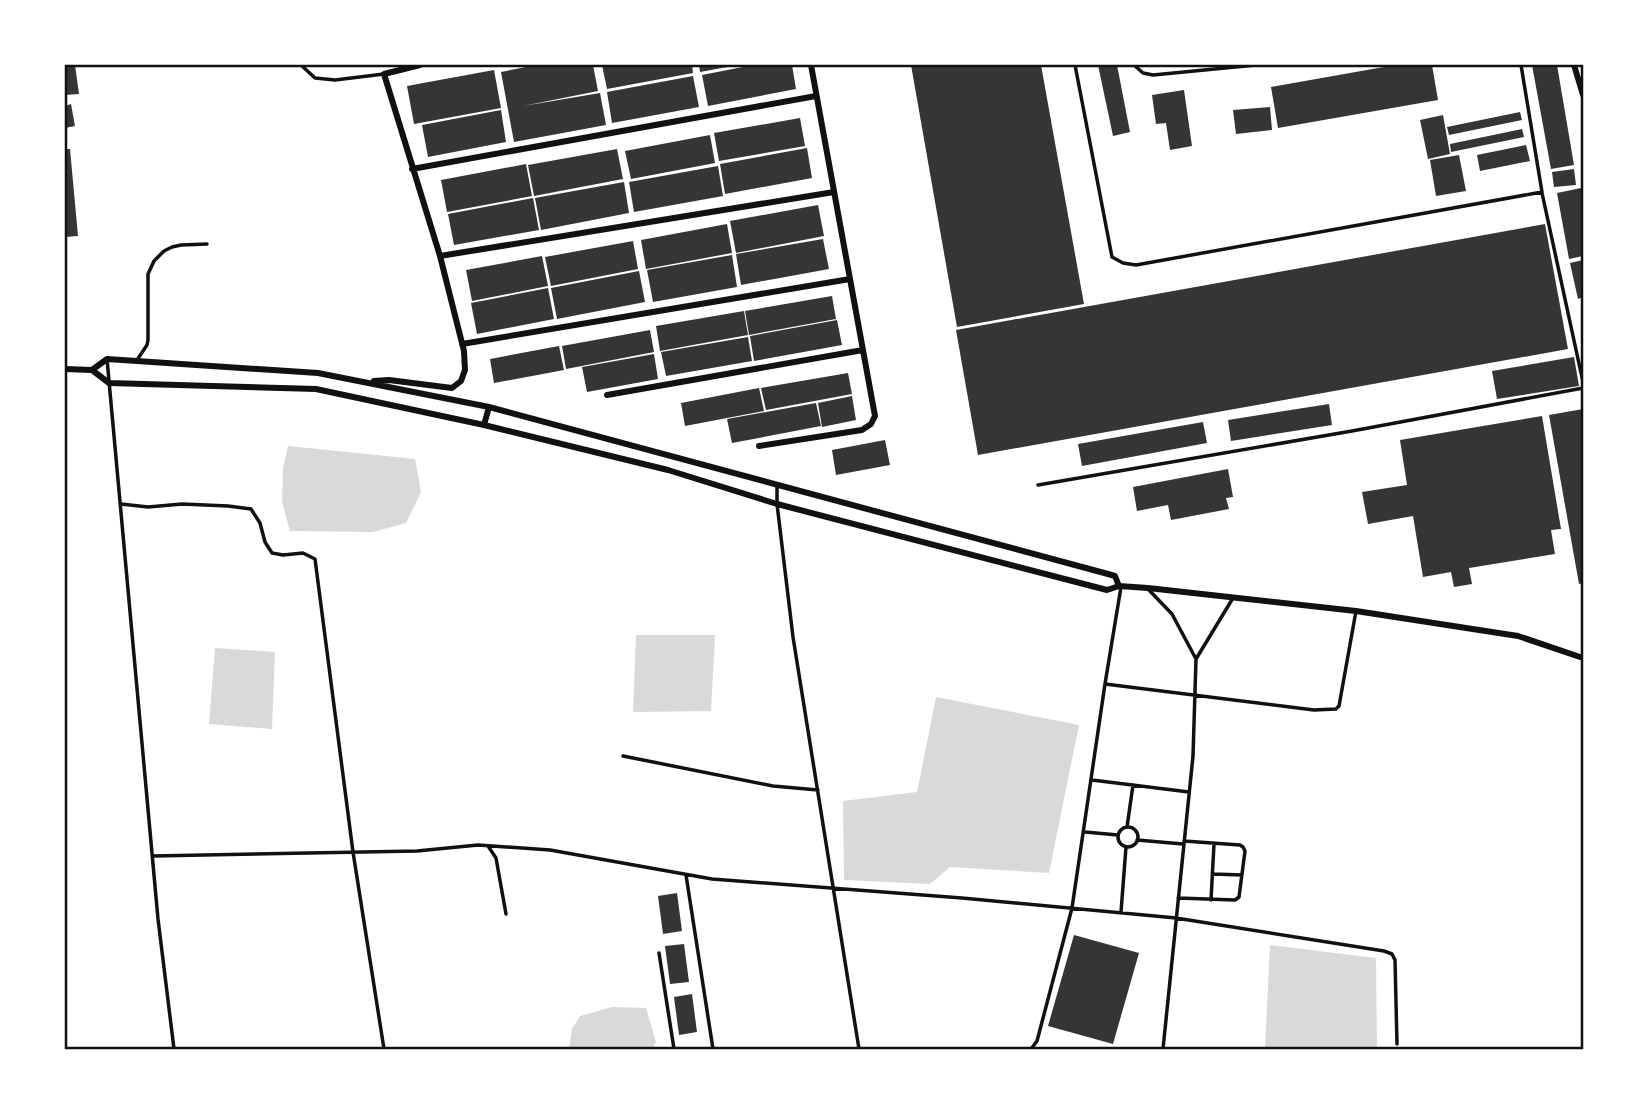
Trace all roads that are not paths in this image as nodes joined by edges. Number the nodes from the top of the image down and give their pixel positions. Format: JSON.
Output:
{"nodes":[{"id":1,"x":301,"y":65,"type":"edge"},
{"id":2,"x":420,"y":65,"type":"edge"},
{"id":3,"x":811,"y":65,"type":"edge"},
{"id":4,"x":1075,"y":65,"type":"edge"},
{"id":5,"x":1134,"y":65,"type":"edge"},
{"id":6,"x":1256,"y":65,"type":"edge"},
{"id":7,"x":1521,"y":65,"type":"edge"},
{"id":8,"x":1574,"y":65,"type":"edge"},
{"id":9,"x":384,"y":74,"type":"junction"},
{"id":10,"x":1583,"y":93,"type":"edge"},
{"id":11,"x":817,"y":96,"type":"junction"},
{"id":12,"x":412,"y":169,"type":"junction"},
{"id":13,"x":834,"y":192,"type":"junction"},
{"id":14,"x":1542,"y":192,"type":"junction"},
{"id":15,"x":207,"y":244,"type":"dead end"},
{"id":16,"x":440,"y":256,"type":"junction"},
{"id":17,"x":850,"y":279,"type":"junction"},
{"id":18,"x":462,"y":344,"type":"junction"},
{"id":19,"x":863,"y":350,"type":"junction"},
{"id":20,"x":107,"y":359,"type":"junction"},
{"id":21,"x":136,"y":362,"type":"junction"},
{"id":22,"x":65,"y":369,"type":"edge"},
{"id":23,"x":92,"y":370,"type":"junction"},
{"id":24,"x":1583,"y":382,"type":"edge"},
{"id":25,"x":109,"y":383,"type":"junction"},
{"id":26,"x":365,"y":383,"type":"junction"},
{"id":27,"x":1583,"y":388,"type":"edge"},
{"id":28,"x":607,"y":395,"type":"dead end"},
{"id":29,"x":489,"y":407,"type":"junction"},
{"id":30,"x":484,"y":425,"type":"junction"},
{"id":31,"x":759,"y":446,"type":"dead end"},
{"id":32,"x":777,"y":485,"type":"junction"},
{"id":33,"x":1038,"y":485,"type":"dead end"},
{"id":34,"x":121,"y":504,"type":"junction"},
{"id":35,"x":777,"y":504,"type":"junction"},
{"id":36,"x":1120,"y":586,"type":"junction"},
{"id":37,"x":1148,"y":588,"type":"junction"},
{"id":38,"x":1234,"y":598,"type":"junction"},
{"id":39,"x":1356,"y":611,"type":"junction"},
{"id":40,"x":1583,"y":658,"type":"edge"},
{"id":41,"x":1196,"y":659,"type":"junction"},
{"id":42,"x":1105,"y":684,"type":"junction"},
{"id":43,"x":1195,"y":696,"type":"junction"},
{"id":44,"x":623,"y":756,"type":"dead end"},
{"id":45,"x":1091,"y":780,"type":"junction"},
{"id":46,"x":1133,"y":785,"type":"junction"},
{"id":47,"x":818,"y":790,"type":"junction"},
{"id":48,"x":1189,"y":792,"type":"junction"},
{"id":49,"x":1127,"y":827,"type":"junction"},
{"id":50,"x":1084,"y":832,"type":"junction"},
{"id":51,"x":1118,"y":835,"type":"junction"},
{"id":52,"x":1137,"y":840,"type":"junction"},
{"id":53,"x":1184,"y":842,"type":"junction"},
{"id":54,"x":1214,"y":844,"type":"junction"},
{"id":55,"x":488,"y":846,"type":"junction"},
{"id":56,"x":1126,"y":847,"type":"junction"},
{"id":57,"x":353,"y":852,"type":"junction"},
{"id":58,"x":153,"y":856,"type":"junction"},
{"id":59,"x":1213,"y":874,"type":"junction"},
{"id":60,"x":686,"y":875,"type":"junction"},
{"id":61,"x":1242,"y":875,"type":"junction"},
{"id":62,"x":833,"y":889,"type":"junction"},
{"id":63,"x":1178,"y":898,"type":"junction"},
{"id":64,"x":1210,"y":900,"type":"junction"},
{"id":65,"x":1072,"y":908,"type":"junction"},
{"id":66,"x":1121,"y":912,"type":"junction"},
{"id":67,"x":506,"y":914,"type":"dead end"},
{"id":68,"x":1176,"y":918,"type":"junction"},
{"id":69,"x":659,"y":953,"type":"dead end"},
{"id":70,"x":1397,"y":1044,"type":"dead end"},
{"id":71,"x":174,"y":1049,"type":"edge"},
{"id":72,"x":384,"y":1049,"type":"edge"},
{"id":73,"x":674,"y":1049,"type":"edge"},
{"id":74,"x":713,"y":1049,"type":"edge"},
{"id":75,"x":859,"y":1049,"type":"edge"},
{"id":76,"x":1031,"y":1049,"type":"edge"},
{"id":77,"x":1163,"y":1049,"type":"edge"}],
"edges":[{"from":1,"to":9,"type":"lane"},
{"from":2,"to":9,"type":"street"},
{"from":3,"to":11,"type":"street"},
{"from":4,"to":14,"type":"lane"},
{"from":5,"to":6,"type":"lane"},
{"from":7,"to":14,"type":"lane"},
{"from":8,"to":10,"type":"street"},
{"from":9,"to":12,"type":"street"},
{"from":11,"to":12,"type":"street"},
{"from":11,"to":13,"type":"street"},
{"from":12,"to":16,"type":"street"},
{"from":13,"to":16,"type":"street"},
{"from":13,"to":17,"type":"street"},
{"from":14,"to":24,"type":"lane"},
{"from":15,"to":21,"type":"lane"},
{"from":16,"to":18,"type":"street"},
{"from":17,"to":18,"type":"street"},
{"from":17,"to":19,"type":"street"},
{"from":18,"to":26,"type":"street"},
{"from":19,"to":28,"type":"street"},
{"from":19,"to":31,"type":"street"},
{"from":20,"to":21,"type":"street"},
{"from":20,"to":23,"type":"street"},
{"from":20,"to":25,"type":"lane"},
{"from":21,"to":26,"type":"street"},
{"from":22,"to":23,"type":"street"},
{"from":23,"to":25,"type":"street"},
{"from":25,"to":30,"type":"street"},
{"from":25,"to":34,"type":"lane"},
{"from":26,"to":29,"type":"street"},
{"from":27,"to":33,"type":"lane"},
{"from":29,"to":30,"type":"street"},
{"from":29,"to":32,"type":"street"},
{"from":30,"to":35,"type":"street"},
{"from":32,"to":35,"type":"lane"},
{"from":32,"to":36,"type":"street"},
{"from":34,"to":57,"type":"lane"},
{"from":34,"to":58,"type":"lane"},
{"from":35,"to":36,"type":"street"},
{"from":35,"to":47,"type":"lane"},
{"from":36,"to":37,"type":"street"},
{"from":36,"to":42,"type":"lane"},
{"from":37,"to":38,"type":"street"},
{"from":37,"to":41,"type":"lane"},
{"from":38,"to":39,"type":"street"},
{"from":38,"to":41,"type":"lane"},
{"from":39,"to":40,"type":"street"},
{"from":39,"to":43,"type":"lane"},
{"from":41,"to":43,"type":"lane"},
{"from":42,"to":43,"type":"lane"},
{"from":42,"to":45,"type":"lane"},
{"from":43,"to":48,"type":"lane"},
{"from":44,"to":47,"type":"lane"},
{"from":45,"to":46,"type":"lane"},
{"from":45,"to":50,"type":"lane"},
{"from":46,"to":48,"type":"lane"},
{"from":46,"to":49,"type":"lane"},
{"from":47,"to":62,"type":"lane"},
{"from":48,"to":53,"type":"lane"},
{"from":49,"to":51,"type":"lane"},
{"from":49,"to":52,"type":"lane"},
{"from":50,"to":51,"type":"lane"},
{"from":50,"to":65,"type":"lane"},
{"from":51,"to":56,"type":"lane"},
{"from":52,"to":53,"type":"lane"},
{"from":52,"to":56,"type":"lane"},
{"from":53,"to":54,"type":"lane"},
{"from":53,"to":63,"type":"lane"},
{"from":54,"to":59,"type":"lane"},
{"from":54,"to":61,"type":"lane"},
{"from":55,"to":57,"type":"lane"},
{"from":55,"to":60,"type":"lane"},
{"from":55,"to":67,"type":"lane"},
{"from":56,"to":66,"type":"lane"},
{"from":57,"to":58,"type":"lane"},
{"from":57,"to":72,"type":"lane"},
{"from":58,"to":71,"type":"lane"},
{"from":59,"to":61,"type":"lane"},
{"from":59,"to":64,"type":"lane"},
{"from":60,"to":62,"type":"lane"},
{"from":60,"to":74,"type":"lane"},
{"from":61,"to":64,"type":"lane"},
{"from":62,"to":65,"type":"lane"},
{"from":62,"to":75,"type":"lane"},
{"from":63,"to":64,"type":"lane"},
{"from":63,"to":68,"type":"lane"},
{"from":65,"to":66,"type":"lane"},
{"from":65,"to":76,"type":"lane"},
{"from":66,"to":68,"type":"lane"},
{"from":68,"to":70,"type":"lane"},
{"from":68,"to":77,"type":"lane"},
{"from":69,"to":73,"type":"lane"}]}
